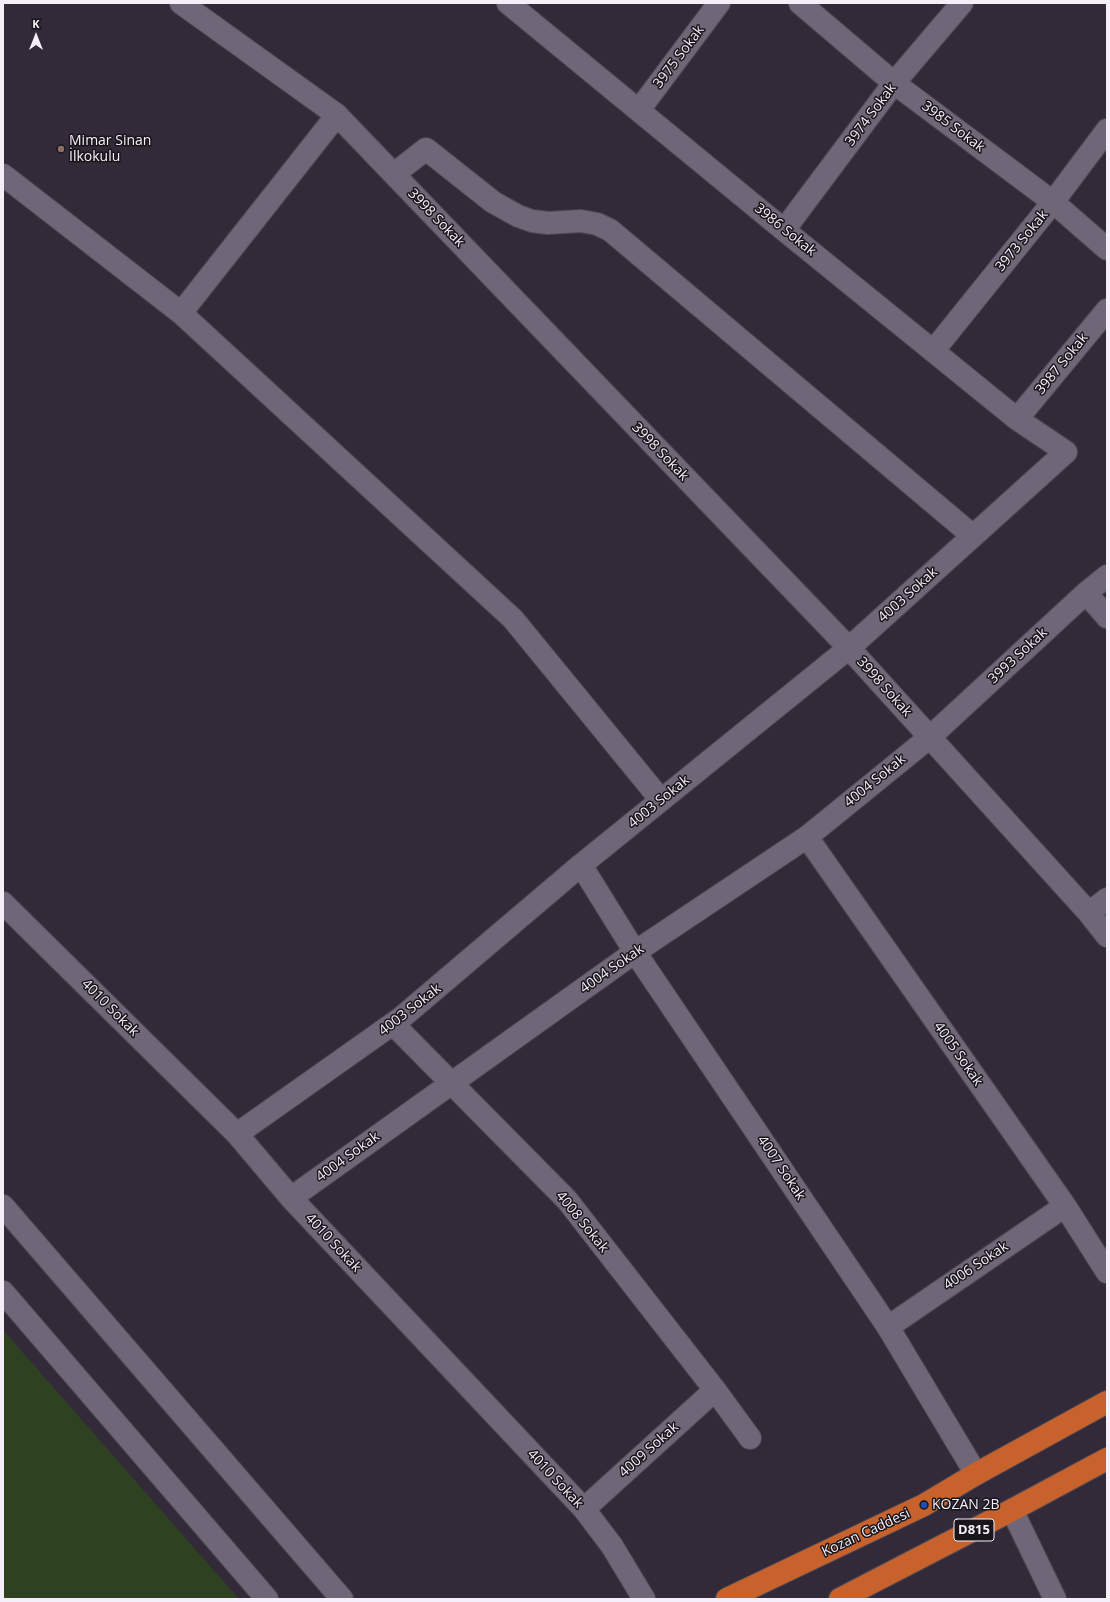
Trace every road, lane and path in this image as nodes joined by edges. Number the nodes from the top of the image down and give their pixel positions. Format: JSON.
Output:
{"nodes":[{"id":1,"x":181,"y":3,"type":"edge"},
{"id":2,"x":508,"y":3,"type":"edge"},
{"id":3,"x":719,"y":3,"type":"edge"},
{"id":4,"x":800,"y":3,"type":"edge"},
{"id":5,"x":962,"y":3,"type":"edge"},
{"id":6,"x":894,"y":83,"type":"junction"},
{"id":7,"x":639,"y":110,"type":"junction"},
{"id":8,"x":337,"y":115,"type":"junction"},
{"id":9,"x":1107,"y":130,"type":"edge"},
{"id":10,"x":394,"y":174,"type":"junction"},
{"id":11,"x":3,"y":175,"type":"edge"},
{"id":12,"x":1053,"y":202,"type":"junction"},
{"id":13,"x":784,"y":230,"type":"junction"},
{"id":14,"x":1107,"y":249,"type":"edge"},
{"id":15,"x":1107,"y":310,"type":"edge"},
{"id":16,"x":181,"y":313,"type":"junction"},
{"id":17,"x":934,"y":350,"type":"junction"},
{"id":18,"x":1017,"y":419,"type":"junction"},
{"id":19,"x":1066,"y":452,"type":"joint"},
{"id":20,"x":973,"y":536,"type":"junction"},
{"id":21,"x":1107,"y":576,"type":"edge"},
{"id":22,"x":1086,"y":593,"type":"junction"},
{"id":23,"x":1107,"y":617,"type":"edge"},
{"id":24,"x":849,"y":648,"type":"junction"},
{"id":25,"x":930,"y":737,"type":"junction"},
{"id":26,"x":661,"y":800,"type":"junction"},
{"id":27,"x":807,"y":837,"type":"junction"},
{"id":28,"x":580,"y":865,"type":"junction"},
{"id":29,"x":1107,"y":899,"type":"edge"},
{"id":30,"x":3,"y":903,"type":"edge"},
{"id":31,"x":1089,"y":913,"type":"junction"},
{"id":32,"x":1107,"y":936,"type":"edge"},
{"id":33,"x":635,"y":952,"type":"junction"},
{"id":34,"x":393,"y":1024,"type":"junction"},
{"id":35,"x":451,"y":1084,"type":"junction"},
{"id":36,"x":237,"y":1134,"type":"junction"},
{"id":37,"x":291,"y":1198,"type":"junction"},
{"id":38,"x":3,"y":1206,"type":"edge"},
{"id":39,"x":1064,"y":1206,"type":"junction"},
{"id":40,"x":1107,"y":1272,"type":"edge"},
{"id":41,"x":3,"y":1292,"type":"edge"},
{"id":42,"x":888,"y":1327,"type":"junction"},
{"id":43,"x":715,"y":1390,"type":"junction"},
{"id":44,"x":1107,"y":1402,"type":"edge"},
{"id":45,"x":750,"y":1438,"type":"dead end"},
{"id":46,"x":1107,"y":1459,"type":"edge"},
{"id":47,"x":976,"y":1474,"type":"junction"},
{"id":48,"x":584,"y":1510,"type":"junction"},
{"id":49,"x":1012,"y":1510,"type":"junction"},
{"id":50,"x":267,"y":1599,"type":"edge"},
{"id":51,"x":342,"y":1599,"type":"edge"},
{"id":52,"x":644,"y":1599,"type":"edge"},
{"id":53,"x":727,"y":1599,"type":"edge"},
{"id":54,"x":840,"y":1599,"type":"edge"},
{"id":55,"x":1055,"y":1599,"type":"edge"}],
"edges":[{"from":1,"to":8,"type":"street","name":"3998 Sokak"},
{"from":2,"to":7,"type":"street","name":"3986 Sokak"},
{"from":3,"to":7,"type":"street","name":"3975 Sokak"},
{"from":4,"to":6,"type":"street","name":"3985 Sokak"},
{"from":5,"to":6,"type":"street","name":"3974 Sokak"},
{"from":6,"to":12,"type":"street","name":"3985 Sokak"},
{"from":6,"to":13,"type":"street","name":"3974 Sokak"},
{"from":7,"to":13,"type":"street","name":"3986 Sokak"},
{"from":8,"to":10,"type":"street","name":"3998 Sokak"},
{"from":8,"to":16,"type":"street"},
{"from":9,"to":12,"type":"street","name":"3973 Sokak"},
{"from":10,"to":20,"type":"street"},
{"from":10,"to":24,"type":"street","name":"3998 Sokak"},
{"from":11,"to":16,"type":"street"},
{"from":12,"to":14,"type":"street","name":"3985 Sokak"},
{"from":12,"to":17,"type":"street","name":"3973 Sokak"},
{"from":13,"to":17,"type":"street","name":"3986 Sokak"},
{"from":15,"to":18,"type":"street","name":"3987 Sokak"},
{"from":16,"to":26,"type":"street"},
{"from":17,"to":18,"type":"street","name":"3986 Sokak"},
{"from":18,"to":19,"type":"street","name":"3986 Sokak"},
{"from":19,"to":20,"type":"street","name":"4003 Sokak"},
{"from":20,"to":24,"type":"street","name":"4003 Sokak"},
{"from":21,"to":22,"type":"street","name":"3993 Sokak"},
{"from":22,"to":23,"type":"street"},
{"from":22,"to":25,"type":"street","name":"3993 Sokak"},
{"from":24,"to":25,"type":"street","name":"3998 Sokak"},
{"from":24,"to":26,"type":"street","name":"4003 Sokak"},
{"from":25,"to":27,"type":"street","name":"4004 Sokak"},
{"from":25,"to":31,"type":"street","name":"3998 Sokak"},
{"from":26,"to":28,"type":"street","name":"4003 Sokak"},
{"from":27,"to":33,"type":"street","name":"4004 Sokak"},
{"from":27,"to":39,"type":"street","name":"4005 Sokak"},
{"from":28,"to":33,"type":"street","name":"4007 Sokak"},
{"from":28,"to":34,"type":"street","name":"4003 Sokak"},
{"from":29,"to":31,"type":"street"},
{"from":30,"to":36,"type":"street","name":"4010 Sokak"},
{"from":31,"to":32,"type":"street","name":"3998 Sokak"},
{"from":33,"to":35,"type":"street","name":"4004 Sokak"},
{"from":33,"to":42,"type":"street","name":"4007 Sokak"},
{"from":34,"to":35,"type":"street","name":"4008 Sokak"},
{"from":34,"to":36,"type":"street","name":"4003 Sokak"},
{"from":35,"to":37,"type":"street","name":"4004 Sokak"},
{"from":35,"to":43,"type":"street","name":"4008 Sokak"},
{"from":36,"to":37,"type":"street","name":"4010 Sokak"},
{"from":37,"to":48,"type":"street","name":"4010 Sokak"},
{"from":38,"to":51,"type":"street"},
{"from":39,"to":40,"type":"street","name":"4005 Sokak"},
{"from":39,"to":42,"type":"street","name":"4006 Sokak"},
{"from":41,"to":50,"type":"street"},
{"from":42,"to":47,"type":"street","name":"4007 Sokak"},
{"from":43,"to":45,"type":"street","name":"4008 Sokak"},
{"from":43,"to":48,"type":"street","name":"4009 Sokak"},
{"from":44,"to":47,"type":"highway","name":"Kozan Caddesi"},
{"from":46,"to":49,"type":"highway","number":"D815"},
{"from":47,"to":53,"type":"highway","name":"Kozan Caddesi"},
{"from":48,"to":52,"type":"street","name":"4010 Sokak"},
{"from":49,"to":54,"type":"highway","number":"D815"},
{"from":49,"to":55,"type":"street"}]}
